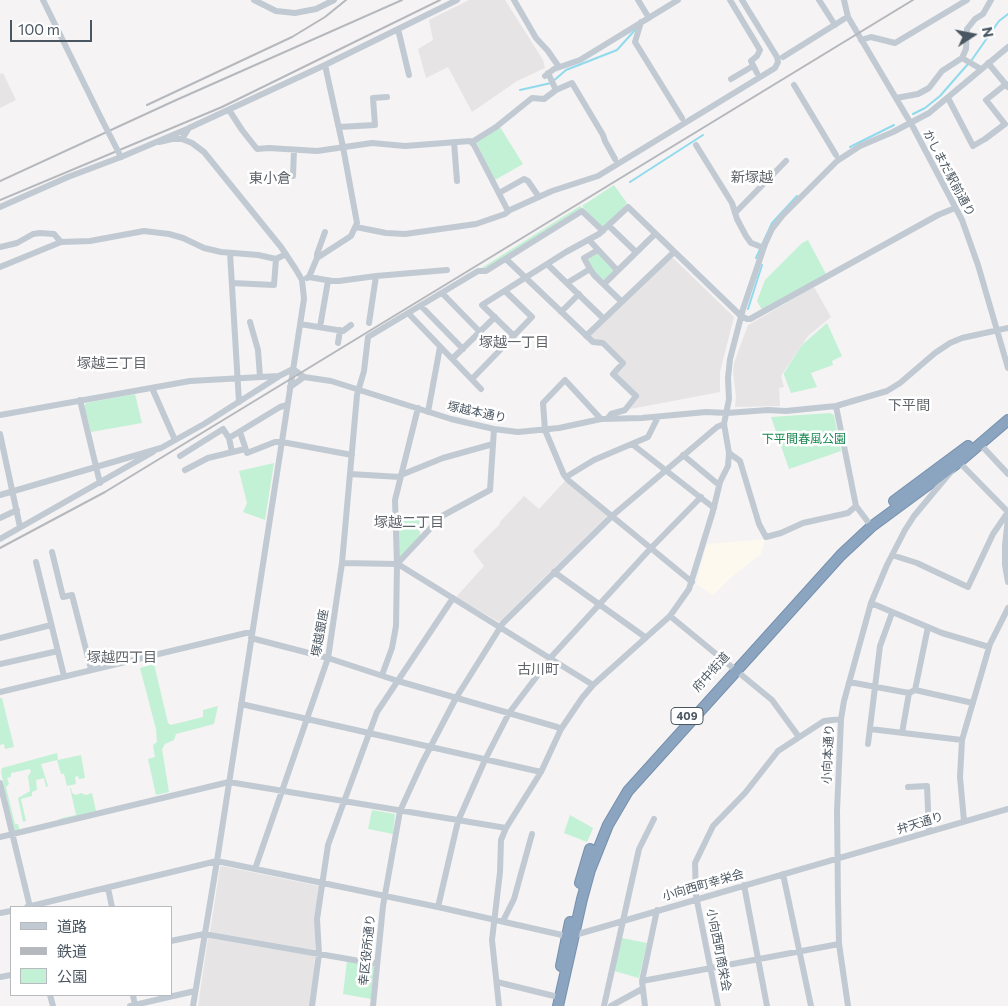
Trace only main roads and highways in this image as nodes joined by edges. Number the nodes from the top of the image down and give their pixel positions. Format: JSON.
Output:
{"nodes":[{"id":1,"x":1008,"y":420,"type":"edge"},
{"id":2,"x":997,"y":428,"type":"junction"},
{"id":3,"x":918,"y":487,"type":"junction"},
{"id":4,"x":734,"y":669,"type":"junction"},
{"id":5,"x":571,"y":935,"type":"junction"},
{"id":6,"x":553,"y":1001,"type":"edge"},
{"id":7,"x":558,"y":1006,"type":"edge"}],
"edges":[{"from":1,"to":2,"type":"highway","name":"府中街道","number":"409"},
{"from":2,"to":3,"type":"highway","name":"府中街道","number":"409"},
{"from":2,"to":3,"type":"highway","name":"府中街道","number":"409"},
{"from":3,"to":4,"type":"highway","name":"府中街道","number":"409"},
{"from":3,"to":4,"type":"highway","name":"府中街道","number":"409"},
{"from":4,"to":5,"type":"highway","name":"府中街道","number":"409"},
{"from":5,"to":6,"type":"highway","name":"府中街道","number":"409"},
{"from":5,"to":7,"type":"highway","name":"府中街道","number":"409"}]}
